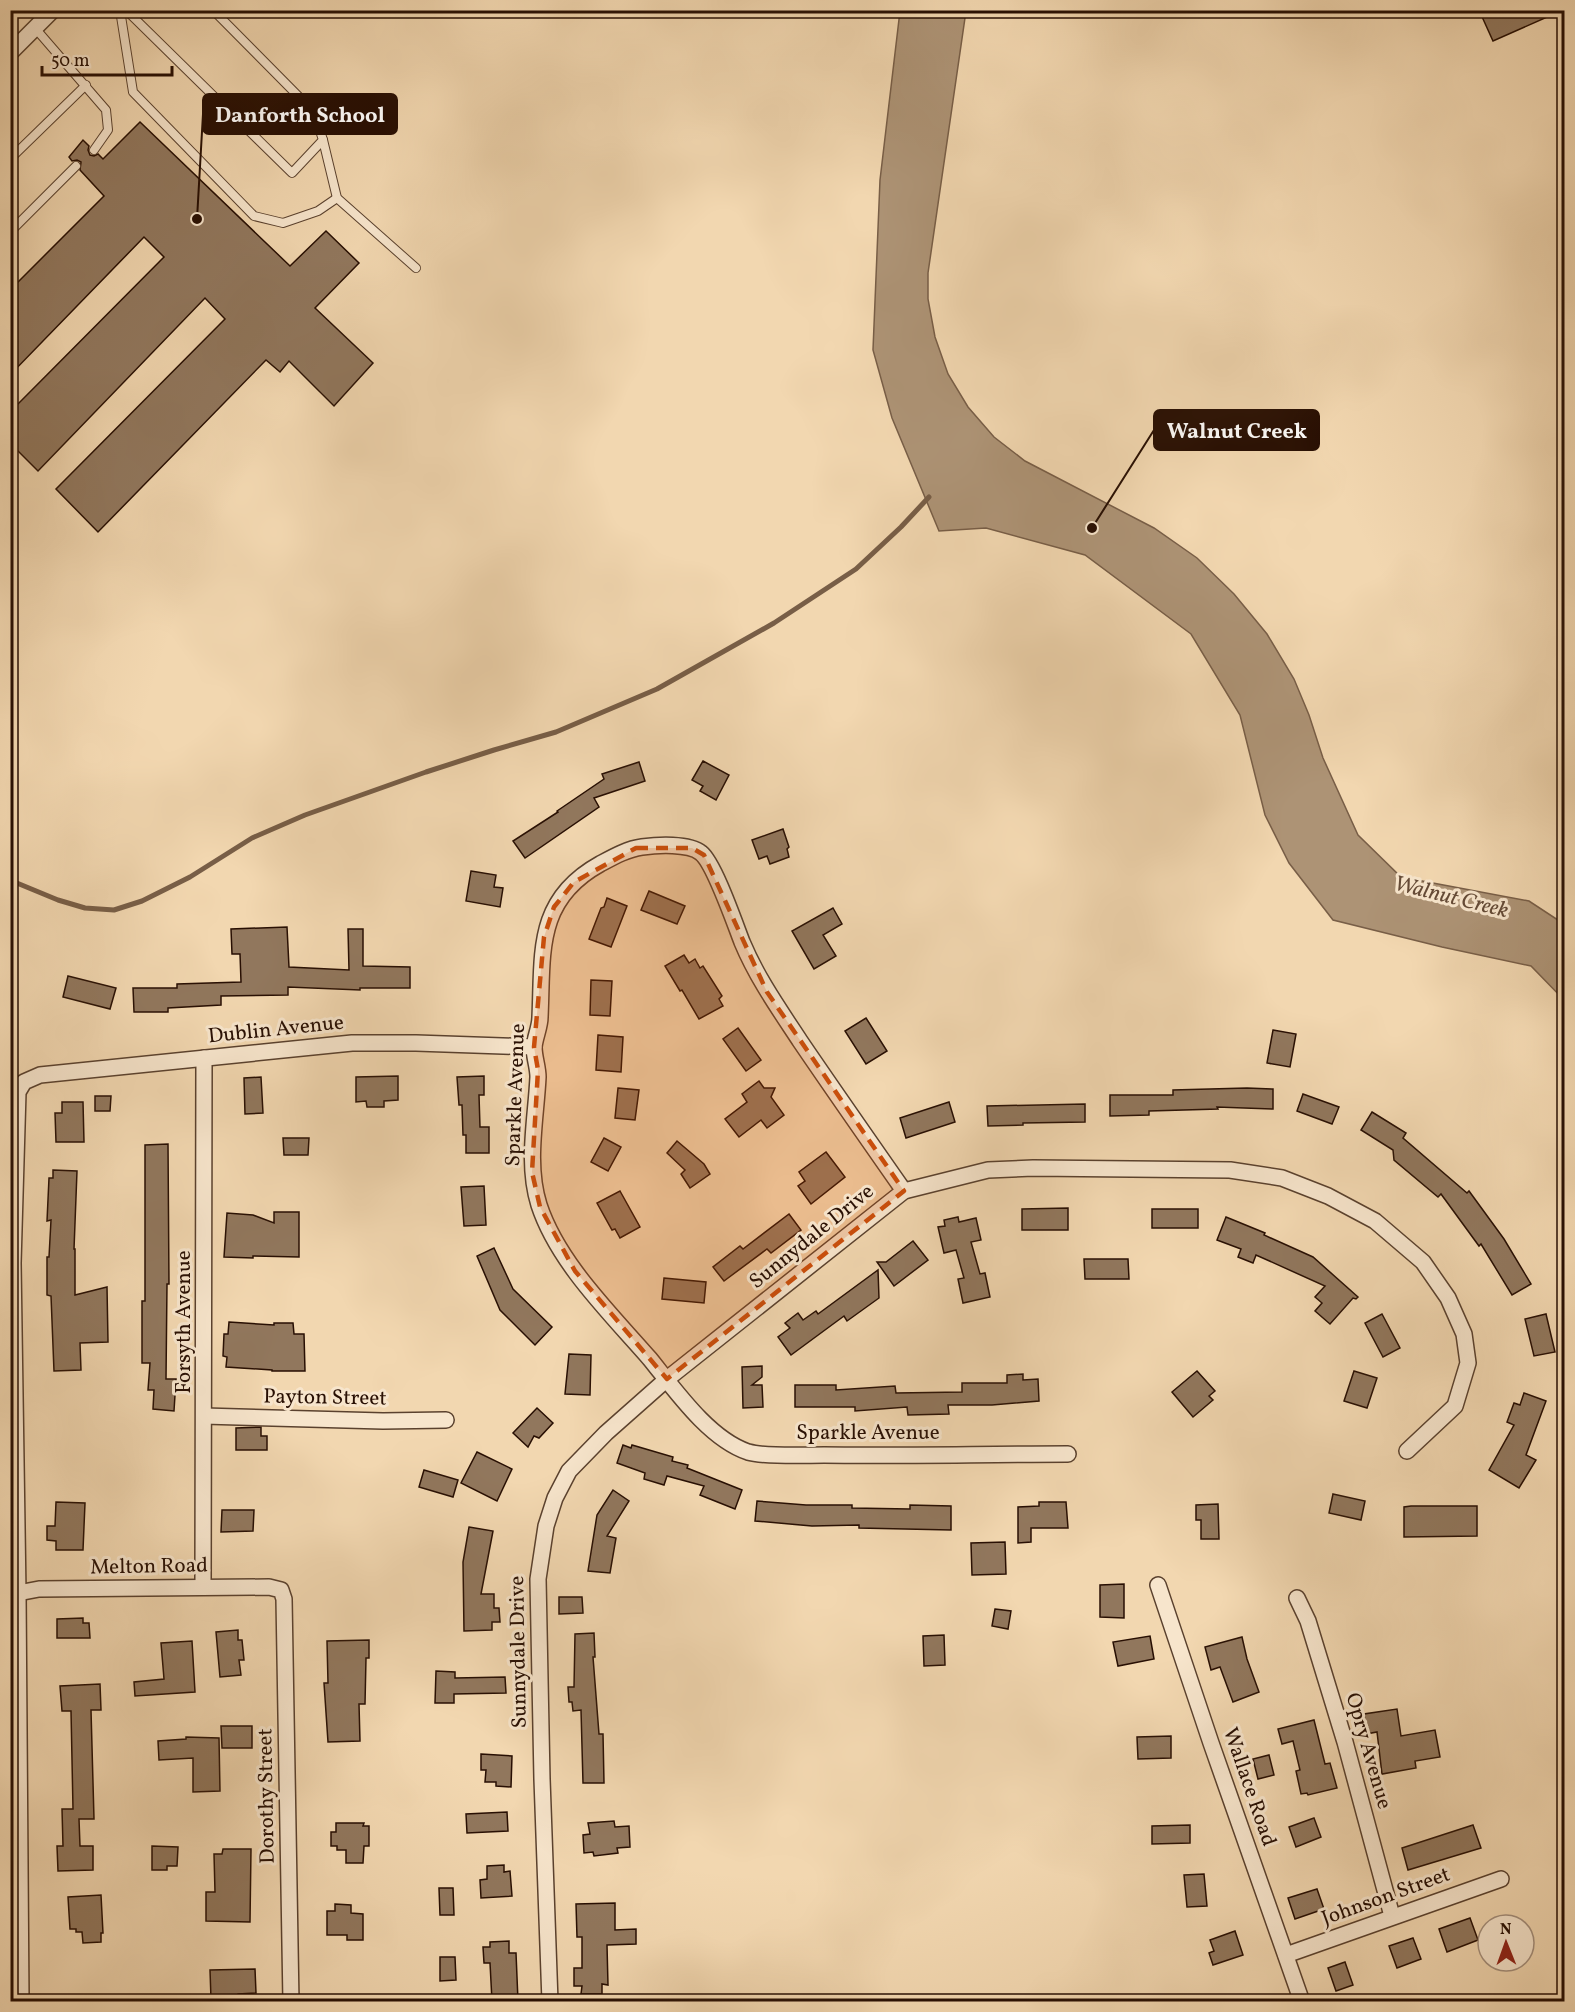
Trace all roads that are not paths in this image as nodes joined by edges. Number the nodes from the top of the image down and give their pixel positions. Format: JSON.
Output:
{"nodes":[{"id":1,"x":53,"y":10,"type":"edge"},
{"id":2,"x":120,"y":10,"type":"edge"},
{"id":3,"x":126,"y":10,"type":"edge"},
{"id":4,"x":213,"y":10,"type":"edge"},
{"id":5,"x":35,"y":28,"type":"junction"},
{"id":6,"x":10,"y":53,"type":"edge"},
{"id":7,"x":86,"y":85,"type":"junction"},
{"id":8,"x":323,"y":140,"type":"junction"},
{"id":9,"x":94,"y":150,"type":"dead end"},
{"id":10,"x":10,"y":159,"type":"edge"},
{"id":11,"x":76,"y":166,"type":"dead end"},
{"id":12,"x":337,"y":198,"type":"junction"},
{"id":13,"x":10,"y":232,"type":"edge"},
{"id":14,"x":416,"y":268,"type":"dead end"},
{"id":15,"x":534,"y":1047,"type":"junction"},
{"id":16,"x":204,"y":1058,"type":"junction"},
{"id":17,"x":904,"y":1191,"type":"junction"},
{"id":18,"x":12,"y":1263,"type":"edge"},
{"id":19,"x":667,"y":1380,"type":"junction"},
{"id":20,"x":13,"y":1415,"type":"edge"},
{"id":21,"x":204,"y":1416,"type":"junction"},
{"id":22,"x":446,"y":1419,"type":"dead end"},
{"id":23,"x":1407,"y":1451,"type":"dead end"},
{"id":24,"x":1068,"y":1454,"type":"dead end"},
{"id":25,"x":1158,"y":1585,"type":"dead end"},
{"id":26,"x":203,"y":1587,"type":"junction"},
{"id":27,"x":280,"y":1590,"type":"joint"},
{"id":28,"x":18,"y":1593,"type":"junction"},
{"id":29,"x":1297,"y":1598,"type":"dead end"},
{"id":30,"x":14,"y":1767,"type":"edge"},
{"id":31,"x":1501,"y":1879,"type":"dead end"},
{"id":32,"x":1392,"y":1916,"type":"junction"},
{"id":33,"x":1286,"y":1955,"type":"junction"},
{"id":34,"x":21,"y":2001,"type":"edge"},
{"id":35,"x":291,"y":2001,"type":"edge"},
{"id":36,"x":550,"y":2001,"type":"edge"},
{"id":37,"x":1302,"y":2001,"type":"edge"}],
"edges":[{"from":1,"to":5,"type":"street"},
{"from":2,"to":12,"type":"lane"},
{"from":3,"to":8,"type":"lane"},
{"from":4,"to":8,"type":"lane"},
{"from":5,"to":6,"type":"street"},
{"from":5,"to":7,"type":"lane"},
{"from":7,"to":9,"type":"lane"},
{"from":7,"to":10,"type":"lane"},
{"from":8,"to":12,"type":"lane"},
{"from":11,"to":13,"type":"lane"},
{"from":12,"to":14,"type":"lane"},
{"from":15,"to":16,"type":"street","name":"Dublin Avenue"},
{"from":15,"to":17,"type":"street","name":"Sparkle Avenue"},
{"from":15,"to":19,"type":"street","name":"Sparkle Avenue"},
{"from":16,"to":18,"type":"street","name":"Dublin Avenue"},
{"from":16,"to":21,"type":"street","name":"Forsyth Avenue"},
{"from":17,"to":19,"type":"street","name":"Sunnydale Drive"},
{"from":17,"to":23,"type":"street","name":"Sunnydale Drive"},
{"from":18,"to":20,"type":"street"},
{"from":19,"to":24,"type":"street","name":"Sparkle Avenue"},
{"from":19,"to":36,"type":"street","name":"Sunnydale Drive"},
{"from":20,"to":28,"type":"street"},
{"from":21,"to":22,"type":"street","name":"Payton Street"},
{"from":21,"to":26,"type":"street","name":"Forsyth Avenue"},
{"from":25,"to":33,"type":"street","name":"Wallace Road"},
{"from":26,"to":27,"type":"street","name":"Melton Road"},
{"from":26,"to":28,"type":"street","name":"Melton Road"},
{"from":27,"to":35,"type":"street","name":"Dorothy Street"},
{"from":28,"to":30,"type":"street"},
{"from":29,"to":32,"type":"street","name":"Opry Avenue"},
{"from":30,"to":34,"type":"street"},
{"from":31,"to":32,"type":"street","name":"Johnson Street"},
{"from":32,"to":33,"type":"street","name":"Johnson Street"},
{"from":33,"to":37,"type":"street","name":"Wallace Road"}]}
